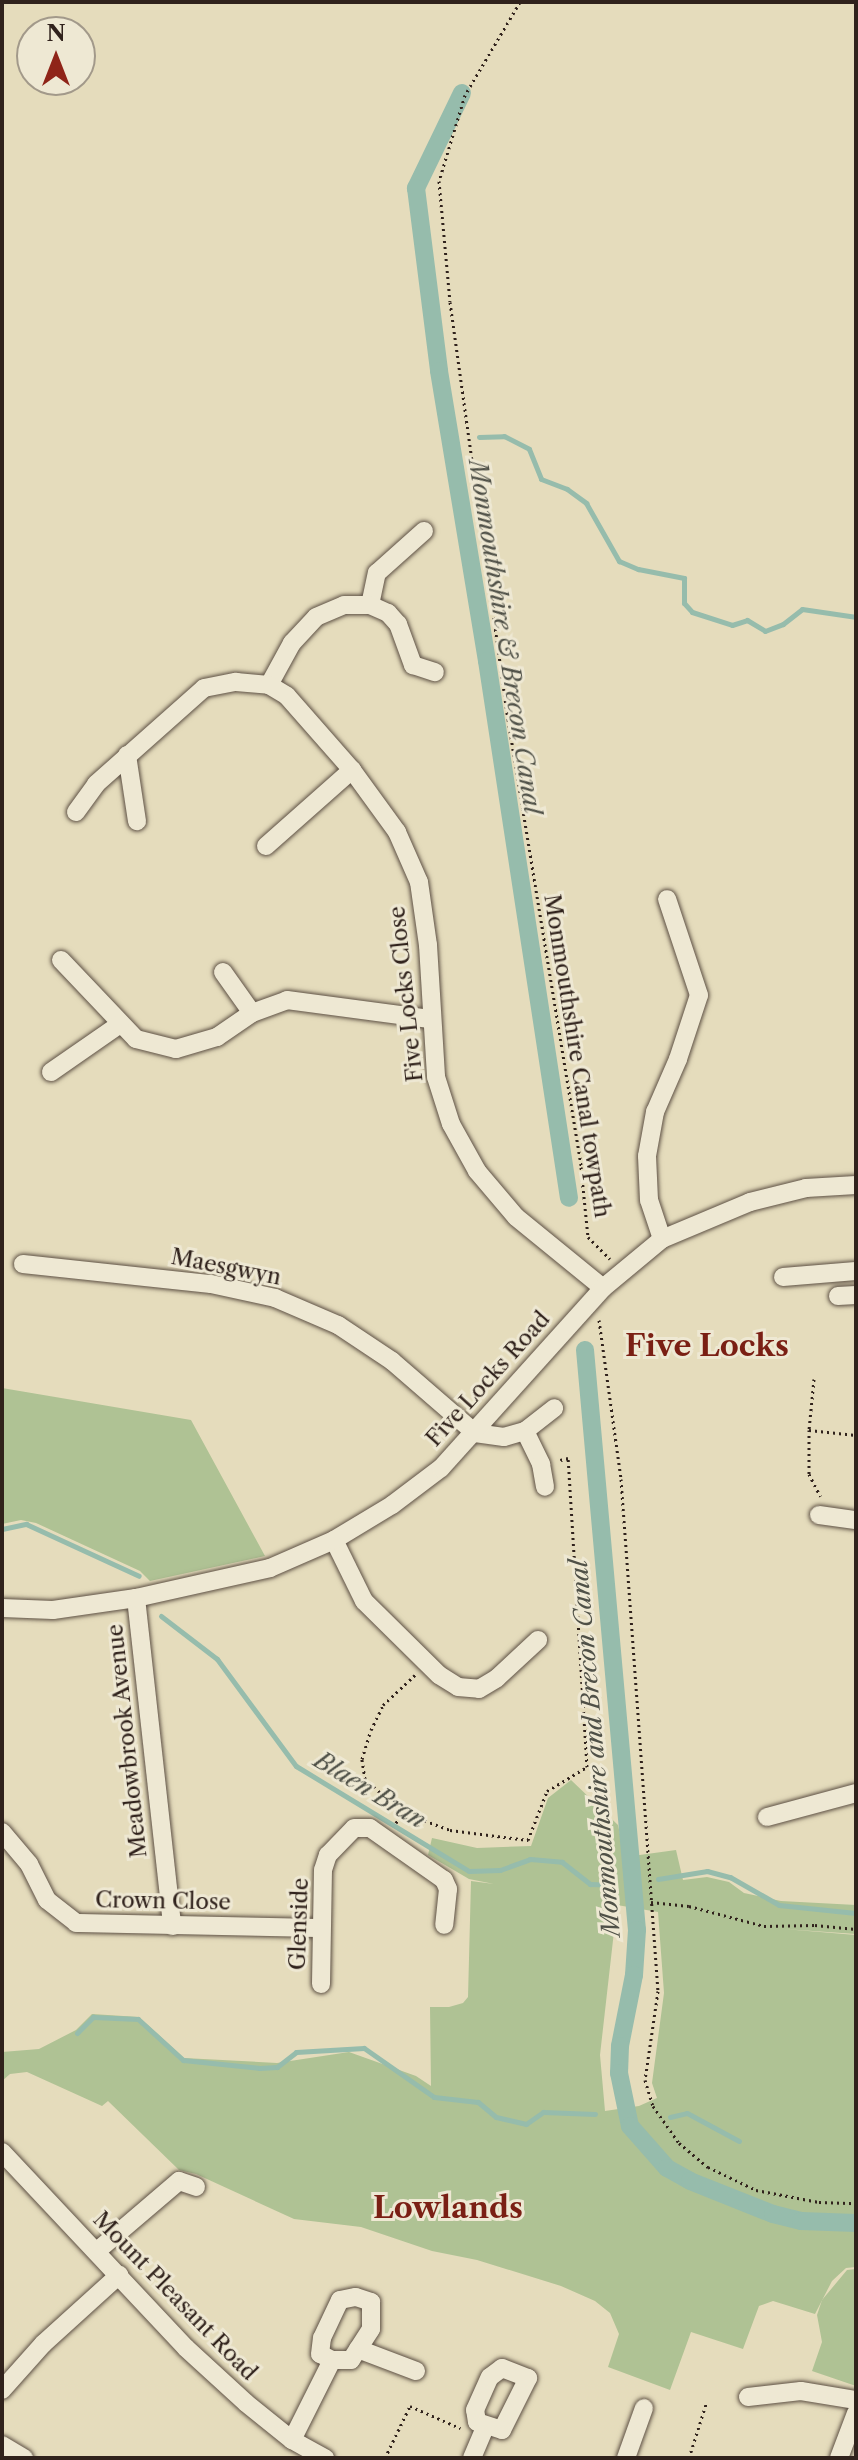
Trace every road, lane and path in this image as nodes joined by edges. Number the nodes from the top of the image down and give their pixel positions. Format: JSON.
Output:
{"nodes":[{"id":1,"x":520,"y":2,"type":"edge"},
{"id":2,"x":424,"y":531,"type":"dead end"},
{"id":3,"x":370,"y":605,"type":"junction"},
{"id":4,"x":435,"y":672,"type":"dead end"},
{"id":5,"x":269,"y":685,"type":"junction"},
{"id":6,"x":127,"y":755,"type":"junction"},
{"id":7,"x":352,"y":770,"type":"junction"},
{"id":8,"x":76,"y":812,"type":"dead end"},
{"id":9,"x":137,"y":821,"type":"dead end"},
{"id":10,"x":266,"y":846,"type":"dead end"},
{"id":11,"x":667,"y":899,"type":"dead end"},
{"id":12,"x":61,"y":960,"type":"dead end"},
{"id":13,"x":223,"y":972,"type":"dead end"},
{"id":14,"x":252,"y":1013,"type":"junction"},
{"id":15,"x":430,"y":1019,"type":"junction"},
{"id":16,"x":120,"y":1024,"type":"junction"},
{"id":17,"x":51,"y":1072,"type":"dead end"},
{"id":18,"x":856,"y":1185,"type":"edge"},
{"id":19,"x":662,"y":1239,"type":"junction"},
{"id":20,"x":23,"y":1264,"type":"dead end"},
{"id":21,"x":621,"y":1270,"type":"junction"},
{"id":22,"x":856,"y":1271,"type":"edge"},
{"id":23,"x":783,"y":1277,"type":"dead end"},
{"id":24,"x":603,"y":1288,"type":"junction"},
{"id":25,"x":599,"y":1314,"type":"dead end"},
{"id":26,"x":814,"y":1379,"type":"dead end"},
{"id":27,"x":554,"y":1408,"type":"dead end"},
{"id":28,"x":809,"y":1430,"type":"junction"},
{"id":29,"x":525,"y":1431,"type":"junction"},
{"id":30,"x":475,"y":1433,"type":"junction"},
{"id":31,"x":856,"y":1435,"type":"edge"},
{"id":32,"x":541,"y":1464,"type":"junction"},
{"id":33,"x":545,"y":1487,"type":"dead end"},
{"id":34,"x":822,"y":1515,"type":"joint"},
{"id":35,"x":856,"y":1520,"type":"edge"},
{"id":36,"x":334,"y":1540,"type":"junction"},
{"id":37,"x":136,"y":1598,"type":"junction"},
{"id":38,"x":2,"y":1608,"type":"edge"},
{"id":39,"x":538,"y":1640,"type":"dead end"},
{"id":40,"x":427,"y":1663,"type":"junction"},
{"id":41,"x":856,"y":1793,"type":"edge"},
{"id":42,"x":402,"y":1812,"type":"junction"},
{"id":43,"x":767,"y":1817,"type":"dead end"},
{"id":44,"x":398,"y":1820,"type":"dead end"},
{"id":45,"x":2,"y":1832,"type":"edge"},
{"id":46,"x":651,"y":1902,"type":"junction"},
{"id":47,"x":444,"y":1925,"type":"dead end"},
{"id":48,"x":172,"y":1926,"type":"junction"},
{"id":49,"x":320,"y":1928,"type":"junction"},
{"id":50,"x":856,"y":1929,"type":"edge"},
{"id":51,"x":321,"y":1984,"type":"dead end"},
{"id":52,"x":2,"y":2152,"type":"edge"},
{"id":53,"x":196,"y":2187,"type":"dead end"},
{"id":54,"x":856,"y":2203,"type":"edge"},
{"id":55,"x":97,"y":2251,"type":"junction"},
{"id":56,"x":119,"y":2275,"type":"junction"},
{"id":57,"x":358,"y":2349,"type":"junction"},
{"id":58,"x":332,"y":2360,"type":"junction"},
{"id":59,"x":416,"y":2371,"type":"dead end"},
{"id":60,"x":4,"y":2381,"type":"edge"},
{"id":61,"x":748,"y":2397,"type":"dead end"},
{"id":62,"x":856,"y":2400,"type":"edge"},
{"id":63,"x":706,"y":2404,"type":"dead end"},
{"id":64,"x":644,"y":2408,"type":"dead end"},
{"id":65,"x":856,"y":2413,"type":"edge"},
{"id":66,"x":483,"y":2426,"type":"joint"},
{"id":67,"x":292,"y":2440,"type":"junction"},
{"id":68,"x":2,"y":2445,"type":"edge"},
{"id":69,"x":24,"y":2458,"type":"edge"},
{"id":70,"x":325,"y":2458,"type":"edge"},
{"id":71,"x":385,"y":2458,"type":"edge"},
{"id":72,"x":472,"y":2458,"type":"edge"},
{"id":73,"x":626,"y":2458,"type":"edge"},
{"id":74,"x":689,"y":2458,"type":"edge"},
{"id":75,"x":839,"y":2458,"type":"edge"}],
"edges":[{"from":1,"to":21,"type":"path","name":"Monmouthshire Canal towpath"},
{"from":2,"to":3,"type":"street"},
{"from":3,"to":4,"type":"street"},
{"from":3,"to":5,"type":"street"},
{"from":5,"to":6,"type":"street"},
{"from":5,"to":7,"type":"street","name":"Five Locks Close"},
{"from":6,"to":8,"type":"street"},
{"from":6,"to":9,"type":"street"},
{"from":7,"to":10,"type":"street"},
{"from":7,"to":15,"type":"street","name":"Five Locks Close"},
{"from":11,"to":19,"type":"street"},
{"from":12,"to":16,"type":"street"},
{"from":13,"to":14,"type":"street"},
{"from":14,"to":15,"type":"street"},
{"from":14,"to":16,"type":"street"},
{"from":15,"to":24,"type":"street","name":"Five Locks Close"},
{"from":16,"to":17,"type":"street"},
{"from":18,"to":19,"type":"street","name":"Five Locks Road"},
{"from":19,"to":21,"type":"street","name":"Five Locks Road"},
{"from":20,"to":30,"type":"street","name":"Maesgwyn"},
{"from":21,"to":24,"type":"street","name":"Five Locks Road"},
{"from":22,"to":23,"type":"street"},
{"from":24,"to":30,"type":"street","name":"Five Locks Road"},
{"from":25,"to":46,"type":"path"},
{"from":26,"to":28,"type":"path"},
{"from":27,"to":29,"type":"street"},
{"from":28,"to":31,"type":"path"},
{"from":28,"to":34,"type":"path"},
{"from":29,"to":30,"type":"street"},
{"from":29,"to":32,"type":"street"},
{"from":30,"to":36,"type":"street","name":"Five Locks Road"},
{"from":32,"to":33,"type":"street"},
{"from":32,"to":42,"type":"path"},
{"from":34,"to":35,"type":"street"},
{"from":36,"to":37,"type":"street","name":"Five Locks Road"},
{"from":36,"to":40,"type":"street"},
{"from":37,"to":38,"type":"street","name":"Five Locks Road"},
{"from":37,"to":48,"type":"street","name":"Meadowbrook Avenue"},
{"from":39,"to":40,"type":"street"},
{"from":40,"to":42,"type":"path"},
{"from":41,"to":43,"type":"street"},
{"from":42,"to":44,"type":"path"},
{"from":45,"to":48,"type":"street","name":"Crown Close"},
{"from":46,"to":50,"type":"path"},
{"from":46,"to":54,"type":"path"},
{"from":47,"to":49,"type":"street","name":"Glenside"},
{"from":48,"to":49,"type":"street","name":"Crown Close"},
{"from":49,"to":51,"type":"street","name":"Glenside"},
{"from":52,"to":55,"type":"street","name":"Mount Pleasant Road"},
{"from":53,"to":55,"type":"street"},
{"from":55,"to":56,"type":"street","name":"Mount Pleasant Road"},
{"from":56,"to":60,"type":"street"},
{"from":56,"to":67,"type":"street","name":"Mount Pleasant Road"},
{"from":57,"to":58,"type":"street"},
{"from":57,"to":58,"type":"street"},
{"from":57,"to":59,"type":"street"},
{"from":58,"to":67,"type":"street"},
{"from":61,"to":62,"type":"street"},
{"from":63,"to":74,"type":"path"},
{"from":64,"to":73,"type":"street"},
{"from":65,"to":75,"type":"street"},
{"from":66,"to":71,"type":"path"},
{"from":66,"to":72,"type":"street"},
{"from":67,"to":70,"type":"street","name":"Mount Pleasant Road"},
{"from":68,"to":69,"type":"street"}]}
